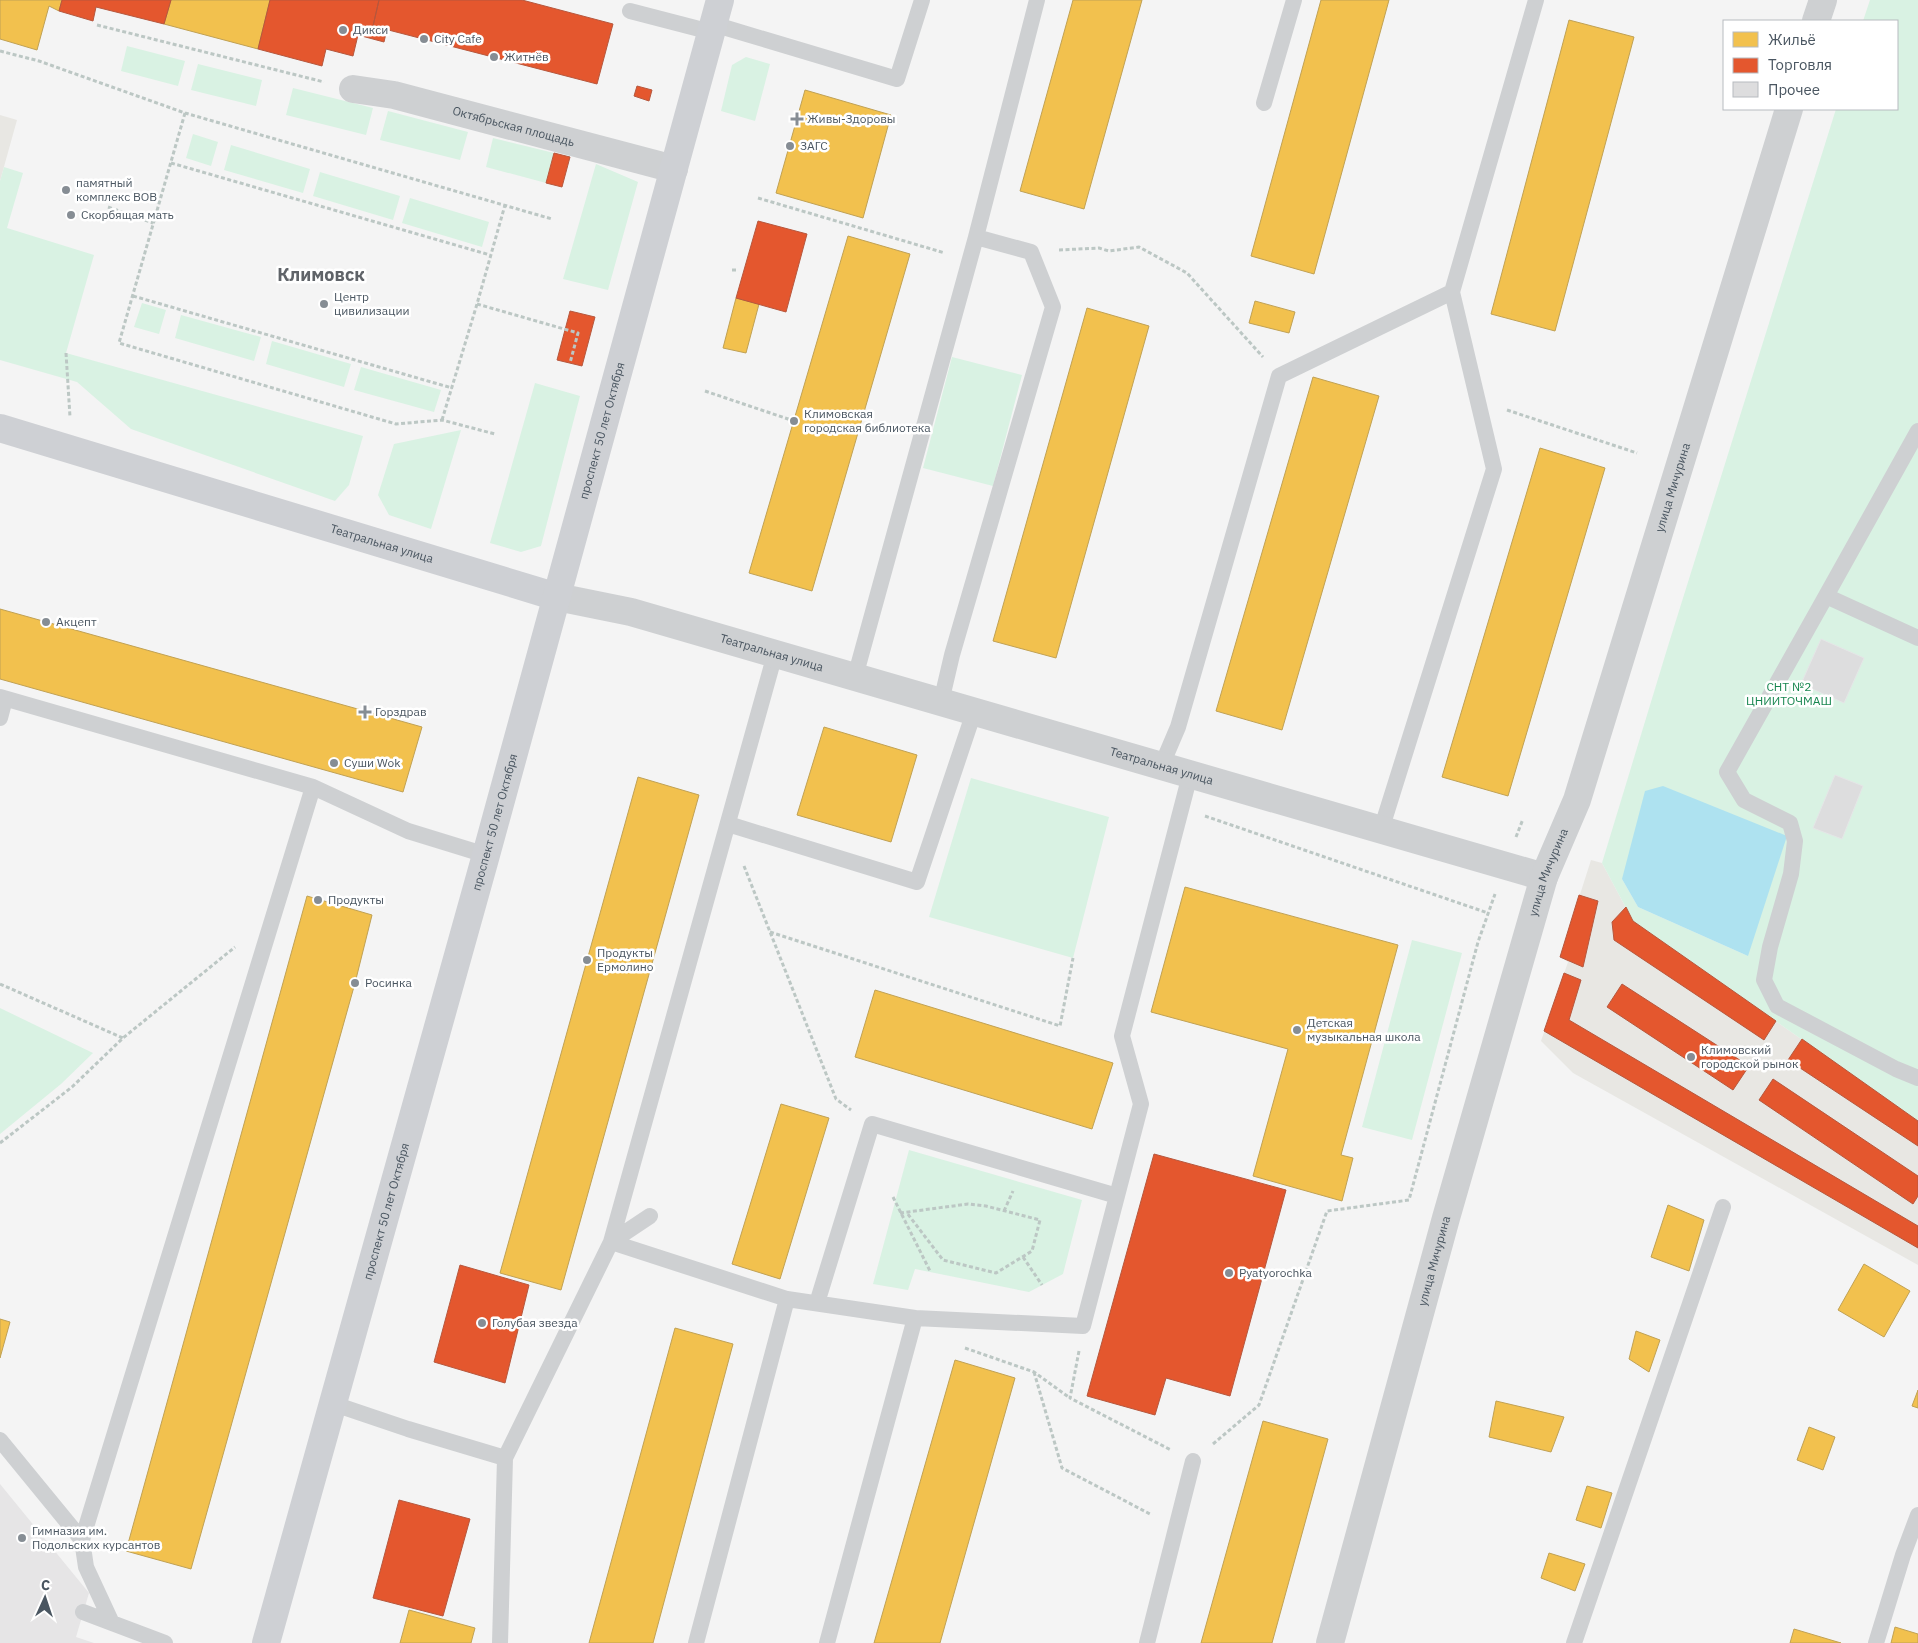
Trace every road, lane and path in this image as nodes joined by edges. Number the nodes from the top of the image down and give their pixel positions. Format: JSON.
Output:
{"nodes":[{"id":1,"x":922,"y":0,"type":"edge"},
{"id":2,"x":1037,"y":0,"type":"edge"},
{"id":3,"x":1294,"y":0,"type":"edge"},
{"id":4,"x":1536,"y":0,"type":"edge"},
{"id":5,"x":1823,"y":0,"type":"edge"},
{"id":6,"x":630,"y":11,"type":"dead end"},
{"id":7,"x":715,"y":19,"type":"edge"},
{"id":8,"x":1816,"y":20,"type":"edge"},
{"id":9,"x":97,"y":25,"type":"dead end"},
{"id":10,"x":0,"y":50,"type":"edge"},
{"id":11,"x":353,"y":89,"type":"joint"},
{"id":12,"x":1264,"y":103,"type":"dead end"},
{"id":13,"x":1789,"y":110,"type":"edge"},
{"id":14,"x":186,"y":113,"type":"junction"},
{"id":15,"x":171,"y":163,"type":"junction"},
{"id":16,"x":674,"y":169,"type":"junction"},
{"id":17,"x":758,"y":198,"type":"dead end"},
{"id":18,"x":505,"y":205,"type":"junction"},
{"id":19,"x":108,"y":207,"type":"dead end"},
{"id":20,"x":552,"y":219,"type":"dead end"},
{"id":21,"x":153,"y":223,"type":"junction"},
{"id":22,"x":976,"y":237,"type":"junction"},
{"id":23,"x":1031,"y":252,"type":"junction"},
{"id":24,"x":490,"y":255,"type":"junction"},
{"id":25,"x":970,"y":260,"type":"junction"},
{"id":26,"x":732,"y":270,"type":"dead end"},
{"id":27,"x":737,"y":270,"type":"dead end"},
{"id":28,"x":1452,"y":292,"type":"junction"},
{"id":29,"x":133,"y":296,"type":"junction"},
{"id":30,"x":477,"y":304,"type":"junction"},
{"id":31,"x":66,"y":352,"type":"dead end"},
{"id":32,"x":570,"y":363,"type":"dead end"},
{"id":33,"x":1279,"y":376,"type":"junction"},
{"id":34,"x":452,"y":388,"type":"junction"},
{"id":35,"x":705,"y":391,"type":"dead end"},
{"id":36,"x":1478,"y":400,"type":"junction"},
{"id":37,"x":442,"y":420,"type":"junction"},
{"id":38,"x":794,"y":421,"type":"dead end"},
{"id":39,"x":0,"y":428,"type":"edge"},
{"id":40,"x":1918,"y":431,"type":"edge"},
{"id":41,"x":495,"y":434,"type":"dead end"},
{"id":42,"x":72,"y":449,"type":"junction"},
{"id":43,"x":1637,"y":453,"type":"dead end"},
{"id":44,"x":557,"y":596,"type":"junction"},
{"id":45,"x":1826,"y":596,"type":"junction"},
{"id":46,"x":1918,"y":638,"type":"edge"},
{"id":47,"x":775,"y":654,"type":"junction"},
{"id":48,"x":855,"y":677,"type":"junction"},
{"id":49,"x":3,"y":698,"type":"edge"},
{"id":50,"x":941,"y":702,"type":"junction"},
{"id":51,"x":974,"y":712,"type":"junction"},
{"id":52,"x":0,"y":718,"type":"edge"},
{"id":53,"x":1162,"y":767,"type":"junction"},
{"id":54,"x":1190,"y":775,"type":"junction"},
{"id":55,"x":313,"y":787,"type":"junction"},
{"id":56,"x":1182,"y":808,"type":"junction"},
{"id":57,"x":1523,"y":819,"type":"dead end"},
{"id":58,"x":728,"y":824,"type":"junction"},
{"id":59,"x":1381,"y":830,"type":"junction"},
{"id":60,"x":486,"y":855,"type":"junction"},
{"id":61,"x":1506,"y":867,"type":"junction"},
{"id":62,"x":1544,"y":877,"type":"junction"},
{"id":63,"x":1488,"y":913,"type":"junction"},
{"id":64,"x":274,"y":915,"type":"junction"},
{"id":65,"x":770,"y":932,"type":"junction"},
{"id":66,"x":1073,"y":958,"type":"dead end"},
{"id":67,"x":0,"y":984,"type":"edge"},
{"id":68,"x":123,"y":1038,"type":"junction"},
{"id":69,"x":1918,"y":1078,"type":"edge"},
{"id":70,"x":872,"y":1124,"type":"junction"},
{"id":71,"x":0,"y":1143,"type":"edge"},
{"id":72,"x":1014,"y":1189,"type":"dead end"},
{"id":73,"x":1117,"y":1196,"type":"junction"},
{"id":74,"x":893,"y":1197,"type":"dead end"},
{"id":75,"x":1723,"y":1207,"type":"dead end"},
{"id":76,"x":1004,"y":1211,"type":"junction"},
{"id":77,"x":900,"y":1213,"type":"junction"},
{"id":78,"x":907,"y":1213,"type":"junction"},
{"id":79,"x":650,"y":1216,"type":"dead end"},
{"id":80,"x":611,"y":1242,"type":"junction"},
{"id":81,"x":1023,"y":1257,"type":"junction"},
{"id":82,"x":930,"y":1271,"type":"dead end"},
{"id":83,"x":1042,"y":1285,"type":"dead end"},
{"id":84,"x":787,"y":1299,"type":"junction"},
{"id":85,"x":817,"y":1303,"type":"junction"},
{"id":86,"x":914,"y":1318,"type":"junction"},
{"id":87,"x":1084,"y":1326,"type":"junction"},
{"id":88,"x":964,"y":1348,"type":"dead end"},
{"id":89,"x":1034,"y":1372,"type":"junction"},
{"id":90,"x":1070,"y":1398,"type":"junction"},
{"id":91,"x":334,"y":1404,"type":"junction"},
{"id":92,"x":0,"y":1440,"type":"edge"},
{"id":93,"x":505,"y":1458,"type":"junction"},
{"id":94,"x":1193,"y":1462,"type":"junction"},
{"id":95,"x":1918,"y":1515,"type":"edge"},
{"id":96,"x":1176,"y":1528,"type":"junction"},
{"id":97,"x":82,"y":1540,"type":"junction"},
{"id":98,"x":83,"y":1612,"type":"dead end"},
{"id":99,"x":112,"y":1622,"type":"junction"},
{"id":100,"x":165,"y":1643,"type":"edge"},
{"id":101,"x":266,"y":1643,"type":"edge"},
{"id":102,"x":500,"y":1643,"type":"edge"},
{"id":103,"x":696,"y":1643,"type":"edge"},
{"id":104,"x":827,"y":1643,"type":"edge"},
{"id":105,"x":1147,"y":1643,"type":"edge"},
{"id":106,"x":1330,"y":1643,"type":"edge"},
{"id":107,"x":1574,"y":1643,"type":"edge"},
{"id":108,"x":1876,"y":1643,"type":"edge"}],
"edges":[{"from":1,"to":7,"type":"lane"},
{"from":2,"to":22,"type":"lane"},
{"from":3,"to":12,"type":"lane"},
{"from":4,"to":28,"type":"lane"},
{"from":5,"to":8,"type":"street"},
{"from":6,"to":7,"type":"lane"},
{"from":7,"to":16,"type":"main road","name":"проспект 50 лет Октября"},
{"from":9,"to":11,"type":"path"},
{"from":10,"to":14,"type":"path"},
{"from":11,"to":16,"type":"street","name":"Октябрьская площадь"},
{"from":13,"to":62,"type":"street","name":"улица Мичурина"},
{"from":14,"to":15,"type":"path"},
{"from":14,"to":18,"type":"path"},
{"from":15,"to":21,"type":"path"},
{"from":15,"to":24,"type":"path"},
{"from":16,"to":44,"type":"main road","name":"проспект 50 лет Октября"},
{"from":17,"to":25,"type":"path"},
{"from":18,"to":20,"type":"path"},
{"from":18,"to":24,"type":"path"},
{"from":19,"to":21,"type":"path"},
{"from":21,"to":29,"type":"path"},
{"from":22,"to":23,"type":"lane"},
{"from":22,"to":25,"type":"lane"},
{"from":23,"to":33,"type":"path"},
{"from":23,"to":50,"type":"lane"},
{"from":24,"to":30,"type":"path"},
{"from":25,"to":48,"type":"lane"},
{"from":26,"to":27,"type":"path"},
{"from":28,"to":33,"type":"lane"},
{"from":28,"to":36,"type":"lane"},
{"from":29,"to":34,"type":"path"},
{"from":29,"to":37,"type":"path"},
{"from":30,"to":32,"type":"path"},
{"from":30,"to":34,"type":"path"},
{"from":31,"to":42,"type":"path"},
{"from":33,"to":53,"type":"lane"},
{"from":34,"to":37,"type":"path"},
{"from":35,"to":38,"type":"path"},
{"from":36,"to":43,"type":"path"},
{"from":36,"to":59,"type":"lane"},
{"from":37,"to":41,"type":"path"},
{"from":39,"to":42,"type":"main road","name":"Театральная улица"},
{"from":40,"to":45,"type":"lane"},
{"from":42,"to":44,"type":"main road","name":"Театральная улица"},
{"from":44,"to":47,"type":"street","name":"Театральная улица"},
{"from":44,"to":60,"type":"main road","name":"проспект 50 лет Октября"},
{"from":45,"to":46,"type":"lane"},
{"from":45,"to":69,"type":"lane"},
{"from":47,"to":48,"type":"street","name":"Театральная улица"},
{"from":47,"to":58,"type":"lane"},
{"from":48,"to":50,"type":"street","name":"Театральная улица"},
{"from":49,"to":52,"type":"lane"},
{"from":49,"to":55,"type":"lane"},
{"from":50,"to":51,"type":"street","name":"Театральная улица"},
{"from":51,"to":53,"type":"street","name":"Театральная улица"},
{"from":51,"to":58,"type":"lane"},
{"from":53,"to":54,"type":"street","name":"Театральная улица"},
{"from":54,"to":56,"type":"lane"},
{"from":54,"to":59,"type":"street","name":"Театральная улица"},
{"from":55,"to":60,"type":"lane"},
{"from":55,"to":64,"type":"lane"},
{"from":56,"to":63,"type":"path"},
{"from":56,"to":73,"type":"lane"},
{"from":57,"to":61,"type":"path"},
{"from":58,"to":65,"type":"path"},
{"from":58,"to":80,"type":"lane"},
{"from":59,"to":61,"type":"street","name":"Театральная улица"},
{"from":60,"to":91,"type":"main road","name":"проспект 50 лет Октября"},
{"from":61,"to":62,"type":"street","name":"Театральная улица"},
{"from":61,"to":63,"type":"path"},
{"from":62,"to":106,"type":"street","name":"улица Мичурина"},
{"from":63,"to":94,"type":"path"},
{"from":64,"to":68,"type":"path"},
{"from":64,"to":97,"type":"lane"},
{"from":65,"to":66,"type":"path"},
{"from":65,"to":70,"type":"path"},
{"from":67,"to":68,"type":"path"},
{"from":68,"to":71,"type":"path"},
{"from":70,"to":73,"type":"lane"},
{"from":70,"to":85,"type":"lane"},
{"from":72,"to":76,"type":"path"},
{"from":73,"to":87,"type":"lane"},
{"from":74,"to":77,"type":"path"},
{"from":75,"to":107,"type":"lane"},
{"from":76,"to":78,"type":"path"},
{"from":76,"to":81,"type":"path"},
{"from":77,"to":78,"type":"path"},
{"from":77,"to":82,"type":"path"},
{"from":78,"to":81,"type":"path"},
{"from":79,"to":80,"type":"lane"},
{"from":80,"to":84,"type":"lane"},
{"from":80,"to":93,"type":"lane"},
{"from":81,"to":83,"type":"path"},
{"from":84,"to":85,"type":"lane"},
{"from":84,"to":103,"type":"lane"},
{"from":85,"to":86,"type":"lane"},
{"from":86,"to":87,"type":"lane"},
{"from":86,"to":104,"type":"lane"},
{"from":87,"to":90,"type":"path"},
{"from":88,"to":89,"type":"path"},
{"from":89,"to":90,"type":"path"},
{"from":89,"to":96,"type":"path"},
{"from":90,"to":94,"type":"path"},
{"from":91,"to":93,"type":"lane"},
{"from":91,"to":101,"type":"main road","name":"проспект 50 лет Октября"},
{"from":92,"to":97,"type":"lane"},
{"from":93,"to":102,"type":"lane"},
{"from":94,"to":96,"type":"lane"},
{"from":95,"to":108,"type":"lane"},
{"from":96,"to":105,"type":"lane"},
{"from":97,"to":99,"type":"lane"},
{"from":98,"to":99,"type":"lane"},
{"from":99,"to":100,"type":"lane"}]}
